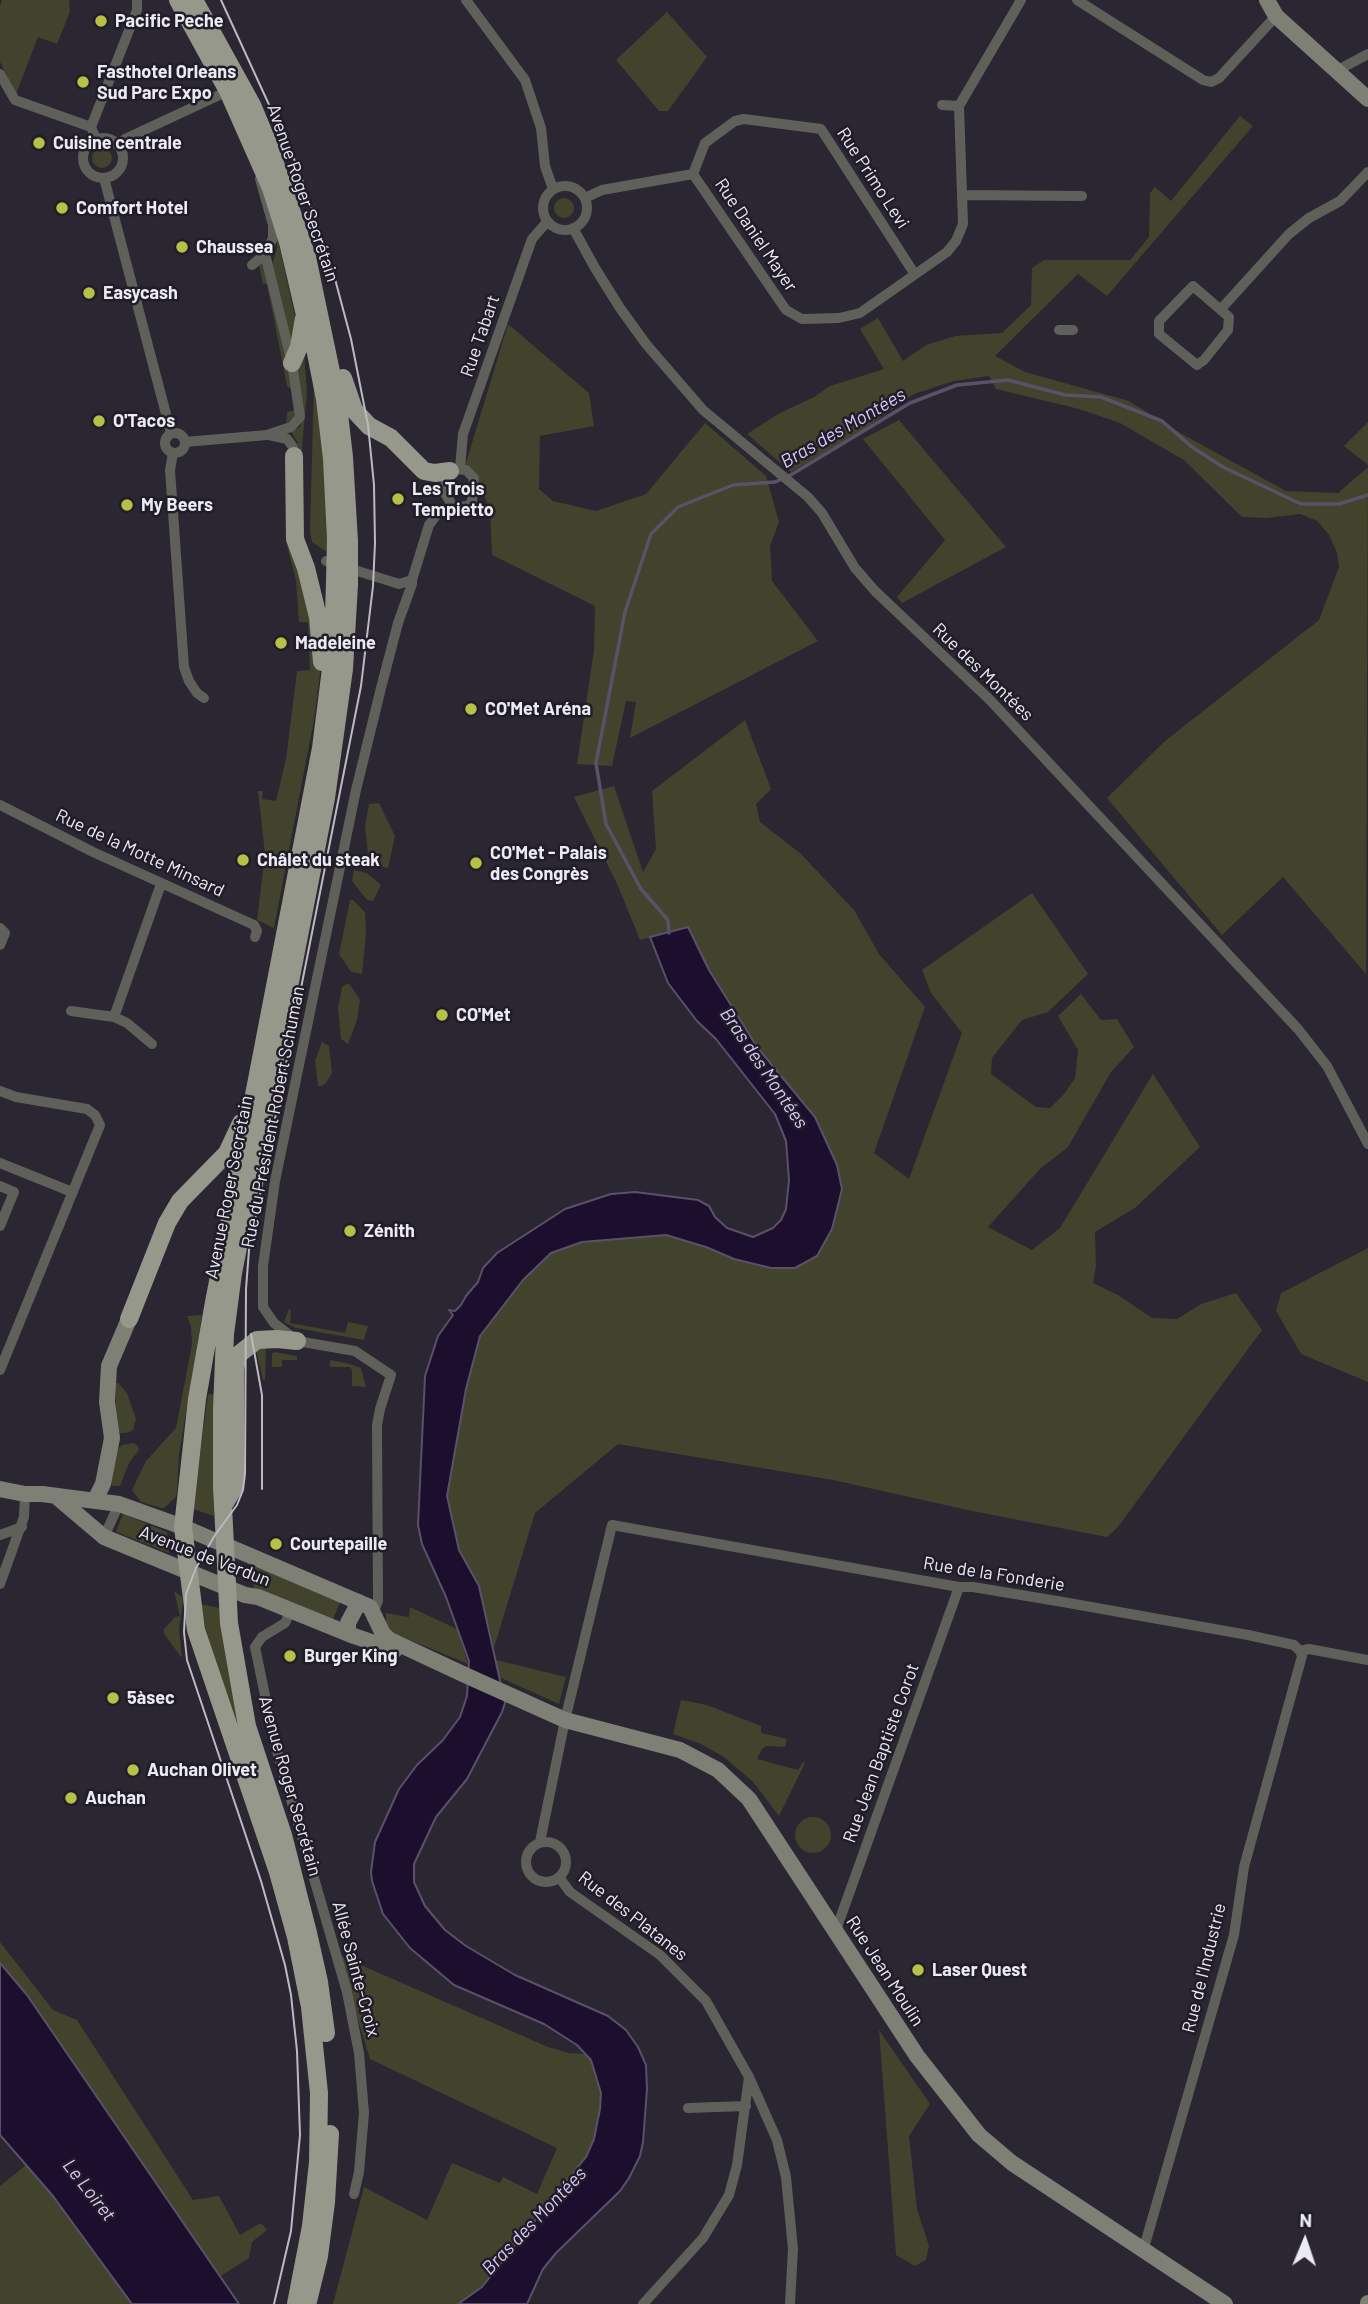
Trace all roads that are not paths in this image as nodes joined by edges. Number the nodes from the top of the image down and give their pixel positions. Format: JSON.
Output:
{"nodes":[{"id":1,"x":137,"y":0,"type":"edge"},
{"id":2,"x":178,"y":0,"type":"edge"},
{"id":3,"x":194,"y":0,"type":"edge"},
{"id":4,"x":466,"y":0,"type":"edge"},
{"id":5,"x":1021,"y":0,"type":"edge"},
{"id":6,"x":1076,"y":0,"type":"edge"},
{"id":7,"x":1267,"y":0,"type":"edge"},
{"id":8,"x":1276,"y":16,"type":"junction"},
{"id":9,"x":1368,"y":54,"type":"edge"},
{"id":10,"x":1338,"y":70,"type":"junction"},
{"id":11,"x":0,"y":74,"type":"edge"},
{"id":12,"x":235,"y":88,"type":"junction"},
{"id":13,"x":1368,"y":99,"type":"edge"},
{"id":14,"x":942,"y":105,"type":"dead end"},
{"id":15,"x":959,"y":106,"type":"junction"},
{"id":16,"x":94,"y":133,"type":"junction"},
{"id":17,"x":117,"y":145,"type":"junction"},
{"id":18,"x":255,"y":152,"type":"junction"},
{"id":19,"x":1368,"y":172,"type":"edge"},
{"id":20,"x":693,"y":174,"type":"junction"},
{"id":21,"x":104,"y":178,"type":"junction"},
{"id":22,"x":553,"y":189,"type":"junction"},
{"id":23,"x":962,"y":195,"type":"junction"},
{"id":24,"x":1082,"y":196,"type":"dead end"},
{"id":25,"x":585,"y":198,"type":"junction"},
{"id":26,"x":547,"y":222,"type":"junction"},
{"id":27,"x":296,"y":226,"type":"junction"},
{"id":28,"x":573,"y":228,"type":"junction"},
{"id":29,"x":265,"y":254,"type":"junction"},
{"id":30,"x":252,"y":265,"type":"dead end"},
{"id":31,"x":914,"y":273,"type":"junction"},
{"id":32,"x":1221,"y":309,"type":"junction"},
{"id":33,"x":305,"y":314,"type":"junction"},
{"id":34,"x":1059,"y":330,"type":"dead end"},
{"id":35,"x":1073,"y":330,"type":"dead end"},
{"id":36,"x":1184,"y":355,"type":"junction"},
{"id":37,"x":292,"y":363,"type":"junction"},
{"id":38,"x":1174,"y":365,"type":"dead end"},
{"id":39,"x":171,"y":433,"type":"junction"},
{"id":40,"x":267,"y":435,"type":"junction"},
{"id":41,"x":185,"y":442,"type":"junction"},
{"id":42,"x":173,"y":453,"type":"junction"},
{"id":43,"x":294,"y":456,"type":"joint"},
{"id":44,"x":455,"y":470,"type":"junction"},
{"id":45,"x":453,"y":507,"type":"junction"},
{"id":46,"x":343,"y":540,"type":"junction"},
{"id":47,"x":326,"y":561,"type":"dead end"},
{"id":48,"x":412,"y":580,"type":"junction"},
{"id":49,"x":342,"y":582,"type":"junction"},
{"id":50,"x":204,"y":698,"type":"dead end"},
{"id":51,"x":0,"y":805,"type":"edge"},
{"id":52,"x":161,"y":884,"type":"junction"},
{"id":53,"x":0,"y":928,"type":"edge"},
{"id":54,"x":285,"y":928,"type":"junction"},
{"id":55,"x":255,"y":937,"type":"dead end"},
{"id":56,"x":0,"y":945,"type":"edge"},
{"id":57,"x":71,"y":1012,"type":"dead end"},
{"id":58,"x":114,"y":1017,"type":"junction"},
{"id":59,"x":152,"y":1044,"type":"dead end"},
{"id":60,"x":0,"y":1091,"type":"edge"},
{"id":61,"x":253,"y":1094,"type":"junction"},
{"id":62,"x":1368,"y":1144,"type":"edge"},
{"id":63,"x":0,"y":1163,"type":"edge"},
{"id":64,"x":23,"y":1172,"type":"junction"},
{"id":65,"x":0,"y":1186,"type":"edge"},
{"id":66,"x":14,"y":1192,"type":"junction"},
{"id":67,"x":72,"y":1192,"type":"junction"},
{"id":68,"x":0,"y":1226,"type":"edge"},
{"id":69,"x":129,"y":1319,"type":"joint"},
{"id":70,"x":297,"y":1341,"type":"junction"},
{"id":71,"x":0,"y":1370,"type":"edge"},
{"id":72,"x":0,"y":1489,"type":"edge"},
{"id":73,"x":25,"y":1494,"type":"junction"},
{"id":74,"x":56,"y":1497,"type":"junction"},
{"id":75,"x":95,"y":1500,"type":"junction"},
{"id":76,"x":119,"y":1504,"type":"junction"},
{"id":77,"x":223,"y":1506,"type":"junction"},
{"id":78,"x":612,"y":1525,"type":"joint"},
{"id":79,"x":22,"y":1527,"type":"junction"},
{"id":80,"x":183,"y":1527,"type":"junction"},
{"id":81,"x":0,"y":1535,"type":"edge"},
{"id":82,"x":104,"y":1537,"type":"junction"},
{"id":83,"x":225,"y":1546,"type":"junction"},
{"id":84,"x":5,"y":1555,"type":"edge"},
{"id":85,"x":188,"y":1572,"type":"junction"},
{"id":86,"x":0,"y":1584,"type":"edge"},
{"id":87,"x":376,"y":1587,"type":"junction"},
{"id":88,"x":960,"y":1587,"type":"junction"},
{"id":89,"x":227,"y":1588,"type":"junction"},
{"id":90,"x":359,"y":1602,"type":"junction"},
{"id":91,"x":291,"y":1610,"type":"junction"},
{"id":92,"x":374,"y":1614,"type":"junction"},
{"id":93,"x":355,"y":1636,"type":"junction"},
{"id":94,"x":1300,"y":1651,"type":"junction"},
{"id":95,"x":1368,"y":1660,"type":"edge"},
{"id":96,"x":461,"y":1673,"type":"junction"},
{"id":97,"x":506,"y":1691,"type":"joint"},
{"id":98,"x":565,"y":1720,"type":"junction"},
{"id":99,"x":540,"y":1842,"type":"junction"},
{"id":100,"x":559,"y":1877,"type":"junction"},
{"id":101,"x":836,"y":1930,"type":"junction"},
{"id":102,"x":748,"y":2077,"type":"junction"},
{"id":103,"x":746,"y":2106,"type":"junction"},
{"id":104,"x":688,"y":2108,"type":"dead end"},
{"id":105,"x":354,"y":2194,"type":"dead end"},
{"id":106,"x":1143,"y":2251,"type":"junction"},
{"id":107,"x":296,"y":2304,"type":"edge"},
{"id":108,"x":308,"y":2304,"type":"edge"},
{"id":109,"x":643,"y":2304,"type":"edge"},
{"id":110,"x":790,"y":2304,"type":"edge"},
{"id":111,"x":1225,"y":2304,"type":"edge"}],
"edges":[{"from":1,"to":16,"type":"street"},
{"from":2,"to":12,"type":"main road","name":"Avenue Roger Secrétain"},
{"from":3,"to":12,"type":"main road","name":"Avenue Roger Secrétain"},
{"from":4,"to":22,"type":"street"},
{"from":5,"to":15,"type":"street"},
{"from":6,"to":8,"type":"street"},
{"from":7,"to":8,"type":"street"},
{"from":8,"to":10,"type":"street"},
{"from":9,"to":10,"type":"street"},
{"from":10,"to":13,"type":"street"},
{"from":11,"to":16,"type":"street"},
{"from":12,"to":17,"type":"street"},
{"from":12,"to":18,"type":"main road","name":"Avenue Roger Secrétain"},
{"from":12,"to":27,"type":"main road","name":"Avenue Roger Secrétain"},
{"from":14,"to":15,"type":"street"},
{"from":15,"to":23,"type":"street","name":"Rue Daniel Mayer"},
{"from":16,"to":17,"type":"street"},
{"from":16,"to":21,"type":"street"},
{"from":17,"to":21,"type":"street"},
{"from":18,"to":29,"type":"street","name":"Avenue Roger Secrétain"},
{"from":18,"to":33,"type":"main road","name":"Avenue Roger Secrétain"},
{"from":19,"to":32,"type":"street"},
{"from":20,"to":25,"type":"street","name":"Rue Daniel Mayer"},
{"from":20,"to":31,"type":"street","name":"Rue Daniel Mayer"},
{"from":20,"to":31,"type":"street","name":"Rue Primo Levi"},
{"from":21,"to":39,"type":"street"},
{"from":22,"to":25,"type":"street"},
{"from":22,"to":26,"type":"street"},
{"from":23,"to":24,"type":"street"},
{"from":23,"to":31,"type":"street","name":"Rue Daniel Mayer"},
{"from":25,"to":28,"type":"street"},
{"from":26,"to":28,"type":"street"},
{"from":26,"to":44,"type":"street","name":"Rue Tabart"},
{"from":27,"to":44,"type":"main road"},
{"from":27,"to":46,"type":"main road","name":"Avenue Roger Secrétain"},
{"from":28,"to":62,"type":"street","name":"Rue des Montées"},
{"from":29,"to":30,"type":"street"},
{"from":29,"to":37,"type":"street","name":"Avenue Roger Secrétain"},
{"from":32,"to":36,"type":"street"},
{"from":32,"to":36,"type":"street"},
{"from":33,"to":37,"type":"main road"},
{"from":33,"to":46,"type":"main road","name":"Avenue Roger Secrétain"},
{"from":34,"to":35,"type":"street"},
{"from":36,"to":38,"type":"street"},
{"from":37,"to":40,"type":"street","name":"Avenue Roger Secrétain"},
{"from":39,"to":41,"type":"street"},
{"from":39,"to":42,"type":"street"},
{"from":40,"to":41,"type":"street"},
{"from":40,"to":43,"type":"street"},
{"from":41,"to":42,"type":"street"},
{"from":42,"to":50,"type":"street"},
{"from":43,"to":54,"type":"main road"},
{"from":44,"to":45,"type":"street"},
{"from":44,"to":45,"type":"street"},
{"from":45,"to":48,"type":"street"},
{"from":46,"to":49,"type":"main road","name":"Avenue Roger Secrétain","bridge":true},
{"from":47,"to":48,"type":"street"},
{"from":48,"to":70,"type":"street","name":"Rue du Président Robert Schuman"},
{"from":49,"to":54,"type":"main road","name":"Avenue Roger Secrétain"},
{"from":49,"to":77,"type":"main road","name":"Avenue Roger Secrétain"},
{"from":51,"to":52,"type":"street","name":"Rue de la Motte Minsard"},
{"from":52,"to":55,"type":"street","name":"Rue de la Motte Minsard"},
{"from":52,"to":58,"type":"street"},
{"from":53,"to":56,"type":"street"},
{"from":54,"to":61,"type":"main road","name":"Avenue Roger Secrétain"},
{"from":57,"to":58,"type":"street"},
{"from":58,"to":59,"type":"street"},
{"from":60,"to":67,"type":"street"},
{"from":61,"to":69,"type":"main road"},
{"from":61,"to":80,"type":"main road","name":"Avenue Roger Secrétain"},
{"from":63,"to":64,"type":"street"},
{"from":64,"to":66,"type":"street"},
{"from":64,"to":67,"type":"street"},
{"from":65,"to":66,"type":"street"},
{"from":66,"to":68,"type":"street"},
{"from":67,"to":71,"type":"street"},
{"from":69,"to":75,"type":"street"},
{"from":70,"to":77,"type":"main road"},
{"from":70,"to":87,"type":"street"},
{"from":72,"to":73,"type":"street","name":"Avenue de Verdun"},
{"from":73,"to":74,"type":"street","name":"Avenue de Verdun"},
{"from":73,"to":79,"type":"street"},
{"from":74,"to":75,"type":"street","name":"Avenue de Verdun"},
{"from":74,"to":82,"type":"street","name":"Avenue de Verdun"},
{"from":75,"to":76,"type":"street","name":"Avenue de Verdun"},
{"from":76,"to":80,"type":"street","name":"Avenue de Verdun"},
{"from":76,"to":82,"type":"street"},
{"from":77,"to":83,"type":"main road","name":"Avenue Roger Secrétain"},
{"from":78,"to":88,"type":"street","name":"Rue de la Fonderie"},
{"from":78,"to":98,"type":"street","name":"Rue des Platanes"},
{"from":79,"to":81,"type":"street"},
{"from":79,"to":84,"type":"street"},
{"from":80,"to":83,"type":"street","name":"Avenue de Verdun"},
{"from":80,"to":85,"type":"main road","name":"Avenue Roger Secrétain"},
{"from":82,"to":85,"type":"street","name":"Avenue de Verdun"},
{"from":83,"to":89,"type":"main road","name":"Avenue Roger Secrétain"},
{"from":83,"to":90,"type":"street","name":"Avenue de Verdun"},
{"from":84,"to":86,"type":"street"},
{"from":85,"to":89,"type":"street","name":"Avenue de Verdun"},
{"from":85,"to":107,"type":"main road","name":"Avenue Roger Secrétain"},
{"from":87,"to":90,"type":"street"},
{"from":87,"to":92,"type":"street"},
{"from":88,"to":94,"type":"street","name":"Rue de la Fonderie"},
{"from":88,"to":101,"type":"street","name":"Rue Jean Baptiste Corot"},
{"from":89,"to":91,"type":"street","name":"Avenue de Verdun"},
{"from":89,"to":108,"type":"main road","name":"Avenue Roger Secrétain"},
{"from":90,"to":92,"type":"street","name":"Avenue de Verdun"},
{"from":90,"to":93,"type":"street"},
{"from":91,"to":93,"type":"street","name":"Avenue de Verdun"},
{"from":91,"to":105,"type":"street","name":"Allée Sainte-Croix"},
{"from":92,"to":93,"type":"street"},
{"from":92,"to":96,"type":"street","name":"Avenue de Verdun"},
{"from":93,"to":96,"type":"street","name":"Avenue de Verdun"},
{"from":94,"to":95,"type":"street","name":"Rue de la Fonderie"},
{"from":94,"to":106,"type":"street","name":"Rue de l'Industrie"},
{"from":96,"to":97,"type":"street","name":"Avenue de Verdun"},
{"from":97,"to":98,"type":"street","name":"Rue Jean Moulin"},
{"from":98,"to":99,"type":"street","name":"Rue des Platanes"},
{"from":98,"to":101,"type":"street","name":"Rue Jean Moulin"},
{"from":99,"to":100,"type":"street","name":"Rue des Platanes"},
{"from":99,"to":100,"type":"street","name":"Rue des Platanes"},
{"from":100,"to":102,"type":"street","name":"Rue des Platanes"},
{"from":101,"to":106,"type":"street","name":"Rue Jean Moulin"},
{"from":102,"to":103,"type":"street"},
{"from":102,"to":110,"type":"street","name":"Rue des Platanes"},
{"from":103,"to":104,"type":"street"},
{"from":103,"to":109,"type":"street"},
{"from":106,"to":111,"type":"street","name":"Rue Jean Moulin"}]}
